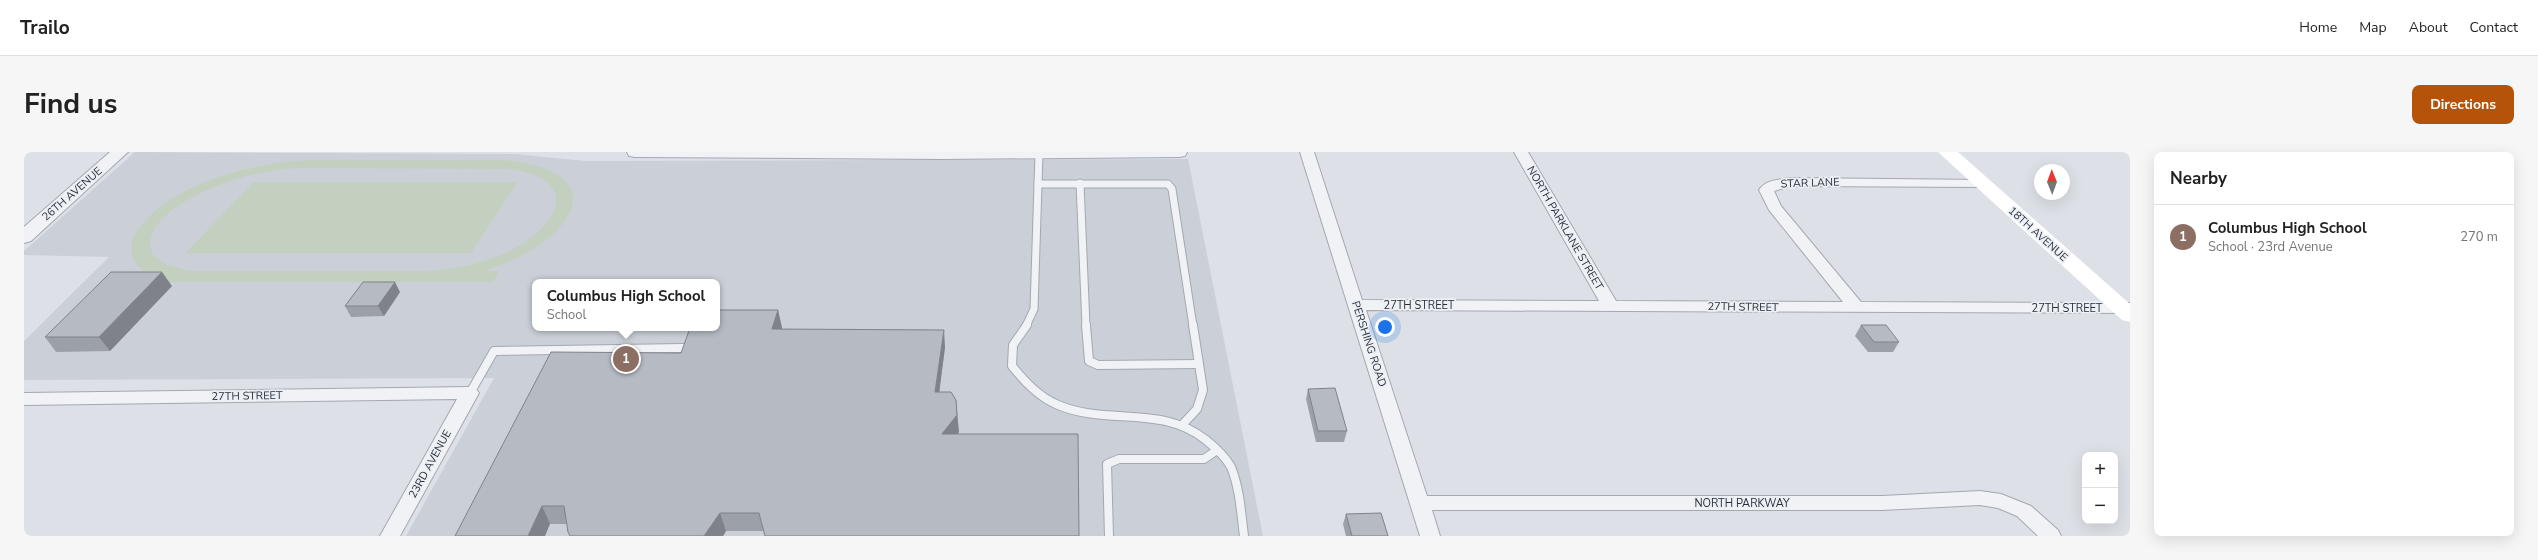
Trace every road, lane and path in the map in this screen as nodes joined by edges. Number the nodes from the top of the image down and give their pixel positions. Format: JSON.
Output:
{"nodes":[{"id":1,"x":120,"y":152,"type":"edge"},
{"id":2,"x":635,"y":152,"type":"edge"},
{"id":3,"x":1179,"y":152,"type":"edge"},
{"id":4,"x":1307,"y":152,"type":"edge"},
{"id":5,"x":1521,"y":152,"type":"edge"},
{"id":6,"x":1947,"y":152,"type":"edge"},
{"id":7,"x":753,"y":153,"type":"edge"},
{"id":8,"x":943,"y":153,"type":"edge"},
{"id":9,"x":1039,"y":153,"type":"junction"},
{"id":10,"x":1080,"y":183,"type":"junction"},
{"id":11,"x":1981,"y":183,"type":"junction"},
{"id":12,"x":1038,"y":184,"type":"junction"},
{"id":13,"x":24,"y":237,"type":"edge"},
{"id":14,"x":1610,"y":305,"type":"junction"},
{"id":15,"x":1356,"y":306,"type":"junction"},
{"id":16,"x":1857,"y":308,"type":"junction"},
{"id":17,"x":2127,"y":311,"type":"edge"},
{"id":18,"x":683,"y":348,"type":"edge"},
{"id":19,"x":1199,"y":364,"type":"junction"},
{"id":20,"x":470,"y":393,"type":"junction"},
{"id":21,"x":24,"y":399,"type":"edge"},
{"id":22,"x":1182,"y":425,"type":"junction"},
{"id":23,"x":1217,"y":450,"type":"junction"},
{"id":24,"x":1420,"y":502,"type":"junction"},
{"id":25,"x":390,"y":536,"type":"edge"},
{"id":26,"x":1109,"y":536,"type":"edge"},
{"id":27,"x":1244,"y":536,"type":"edge"},
{"id":28,"x":1430,"y":536,"type":"edge"},
{"id":29,"x":2051,"y":536,"type":"edge"}],
"edges":[{"from":1,"to":13,"type":"street","name":"26TH AVENUE"},
{"from":2,"to":7,"type":"street"},
{"from":3,"to":9,"type":"street"},
{"from":4,"to":15,"type":"street","name":"PERSHING ROAD"},
{"from":5,"to":14,"type":"street","name":"NORTH PARKLANE STREET"},
{"from":6,"to":11,"type":"main road","name":"18TH AVENUE"},
{"from":7,"to":8,"type":"street"},
{"from":8,"to":9,"type":"street"},
{"from":9,"to":12,"type":"lane"},
{"from":10,"to":12,"type":"lane"},
{"from":10,"to":19,"type":"lane"},
{"from":10,"to":19,"type":"lane"},
{"from":11,"to":16,"type":"street","name":"STAR LANE"},
{"from":11,"to":17,"type":"main road","name":"18TH AVENUE"},
{"from":12,"to":22,"type":"lane"},
{"from":14,"to":15,"type":"street","name":"27TH STREET"},
{"from":14,"to":16,"type":"street","name":"27TH STREET"},
{"from":15,"to":24,"type":"street","name":"PERSHING ROAD"},
{"from":16,"to":17,"type":"street","name":"27TH STREET"},
{"from":18,"to":20,"type":"lane"},
{"from":19,"to":22,"type":"lane"},
{"from":20,"to":21,"type":"street","name":"27TH STREET"},
{"from":20,"to":25,"type":"street","name":"23RD AVENUE"},
{"from":22,"to":23,"type":"lane"},
{"from":23,"to":26,"type":"lane"},
{"from":23,"to":27,"type":"lane"},
{"from":24,"to":28,"type":"street","name":"PERSHING ROAD"},
{"from":24,"to":29,"type":"street","name":"NORTH PARKWAY"}]}
